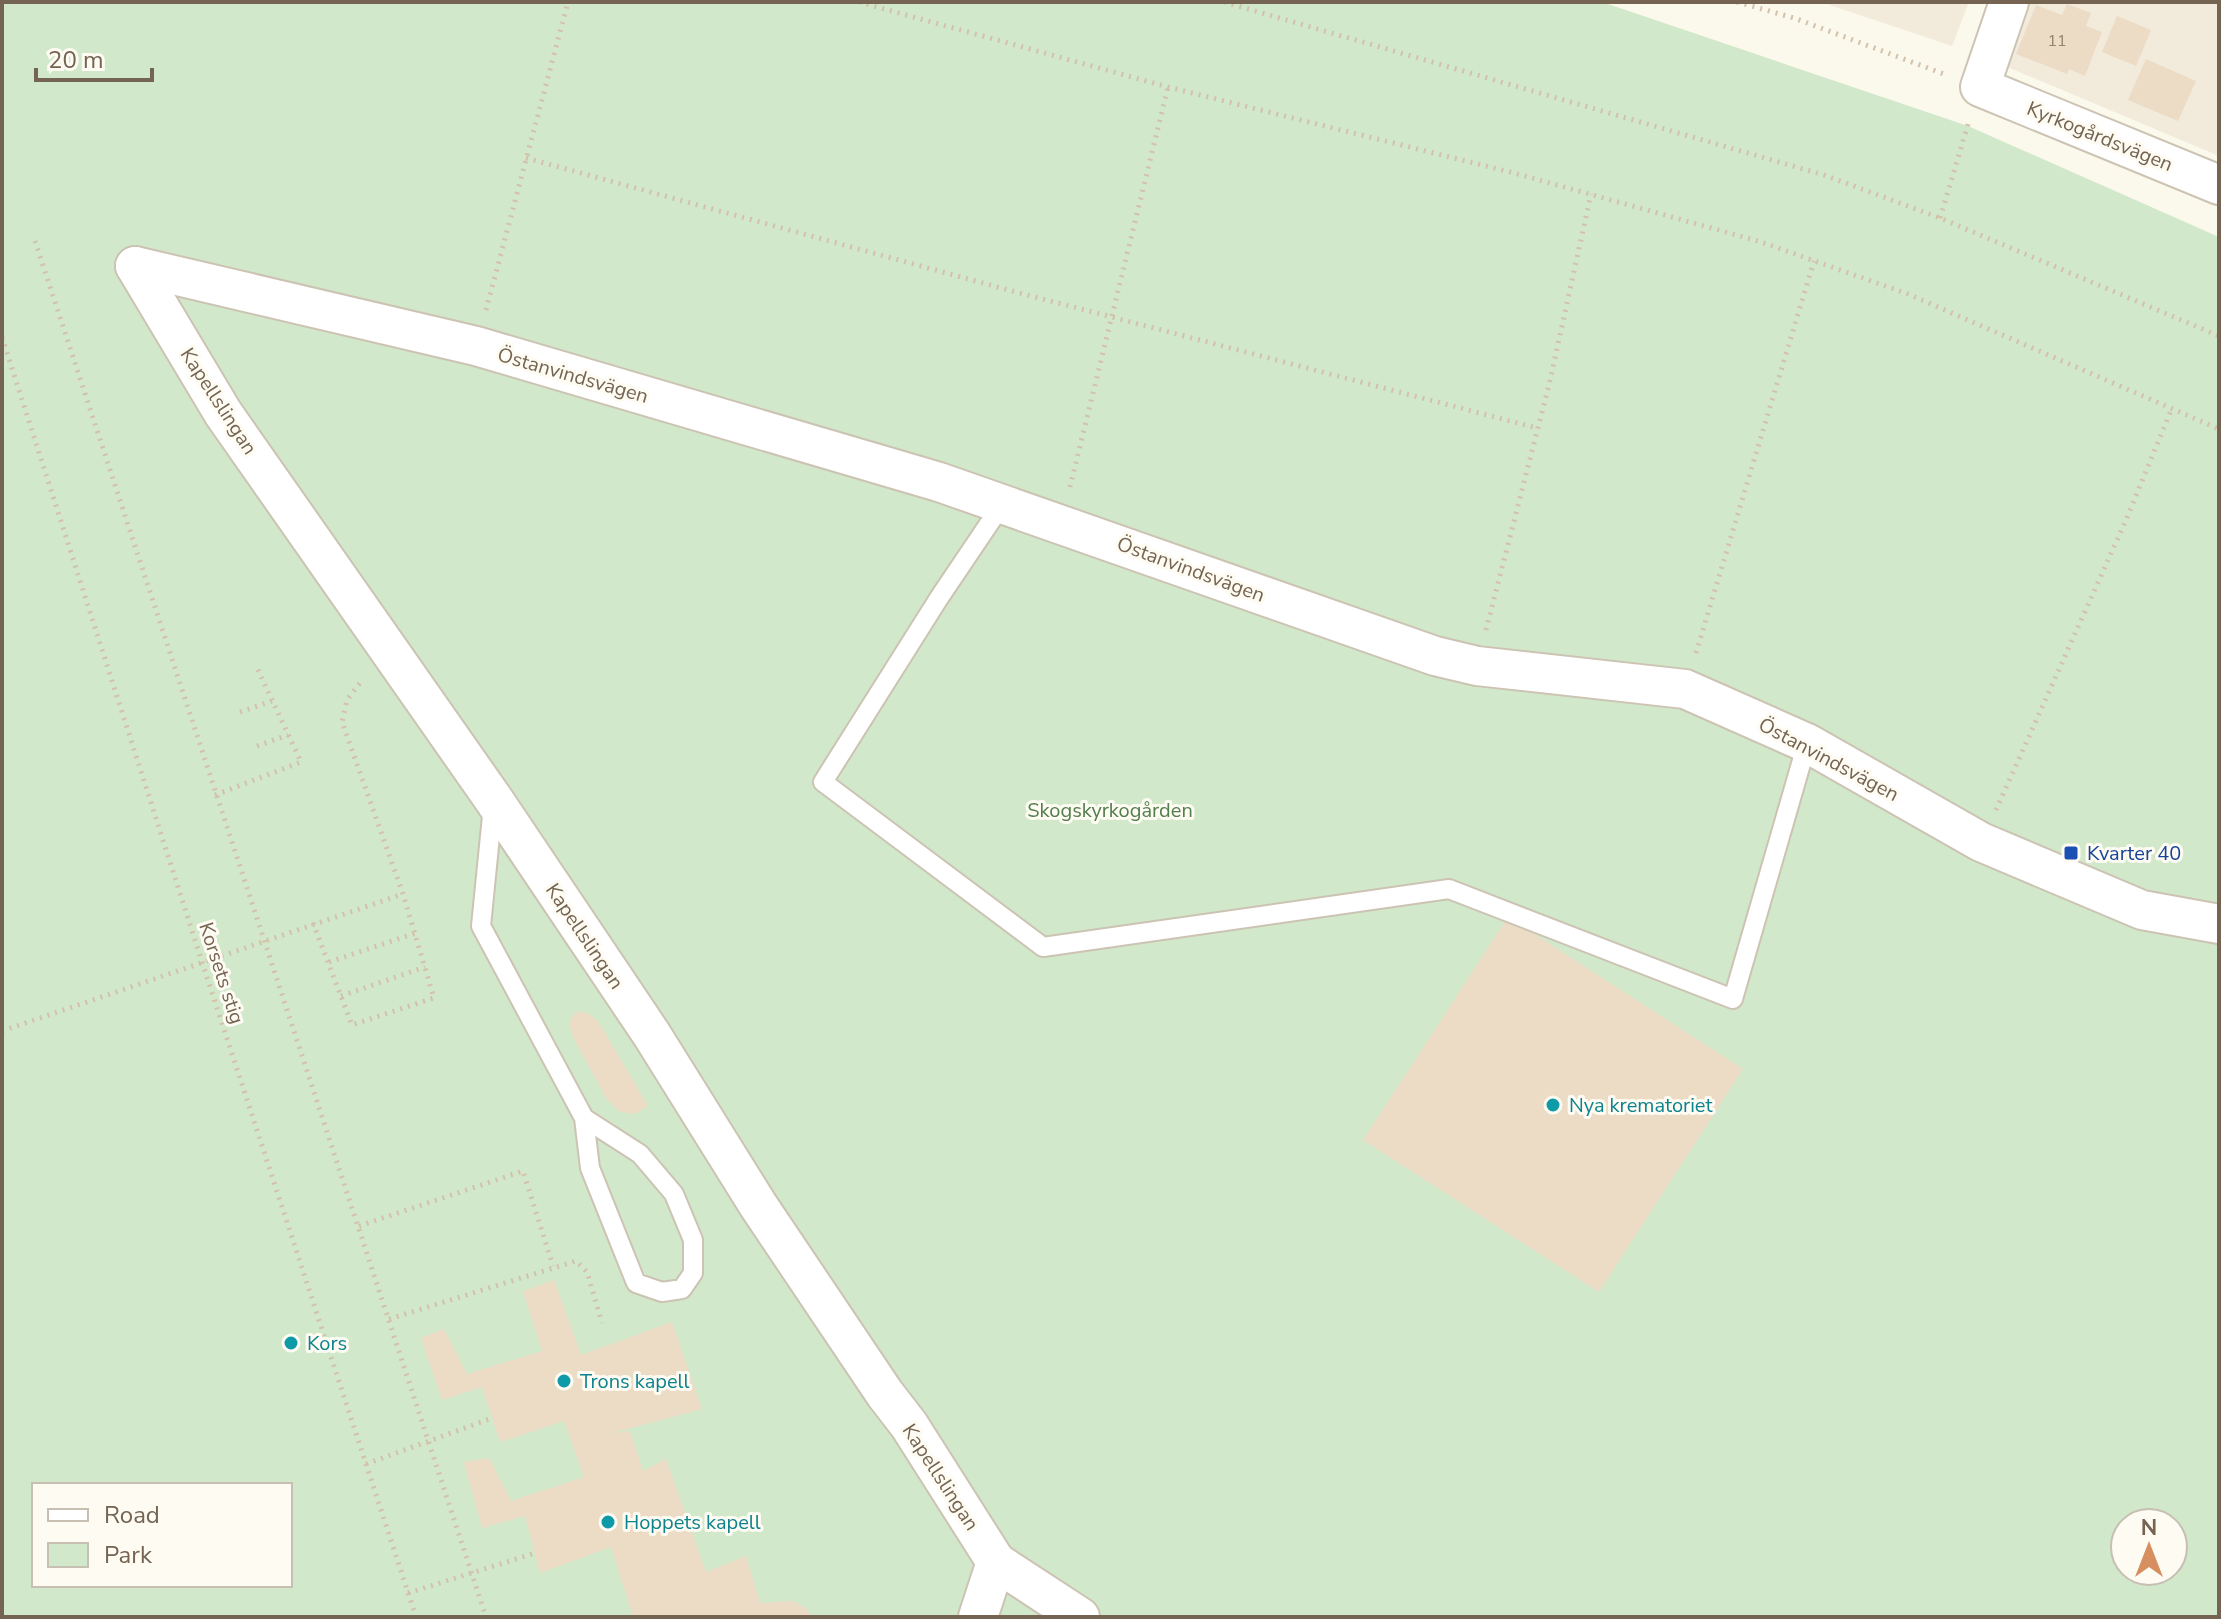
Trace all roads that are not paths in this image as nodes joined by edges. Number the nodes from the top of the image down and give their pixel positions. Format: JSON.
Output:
{"nodes":[{"id":1,"x":2009,"y":2,"type":"edge"},
{"id":2,"x":2219,"y":185,"type":"edge"},
{"id":3,"x":135,"y":266,"type":"joint"},
{"id":4,"x":1003,"y":503,"type":"junction"},
{"id":5,"x":1807,"y":743,"type":"junction"},
{"id":6,"x":494,"y":800,"type":"junction"},
{"id":7,"x":2219,"y":924,"type":"edge"},
{"id":8,"x":584,"y":1118,"type":"junction"},
{"id":9,"x":996,"y":1562,"type":"junction"},
{"id":10,"x":978,"y":1617,"type":"edge"},
{"id":11,"x":1080,"y":1617,"type":"edge"}],
"edges":[{"from":1,"to":2,"type":"street","name":"Kyrkogårdsvägen"},
{"from":3,"to":4,"type":"street","name":"Östanvindsvägen"},
{"from":3,"to":6,"type":"street","name":"Kapellslingan"},
{"from":4,"to":5,"type":"street","name":"Östanvindsvägen"},
{"from":4,"to":5,"type":"lane"},
{"from":5,"to":7,"type":"street","name":"Östanvindsvägen"},
{"from":6,"to":8,"type":"lane"},
{"from":6,"to":9,"type":"street","name":"Kapellslingan"},
{"from":8,"to":8,"type":"lane"},
{"from":9,"to":10,"type":"street"},
{"from":9,"to":11,"type":"street"}]}
